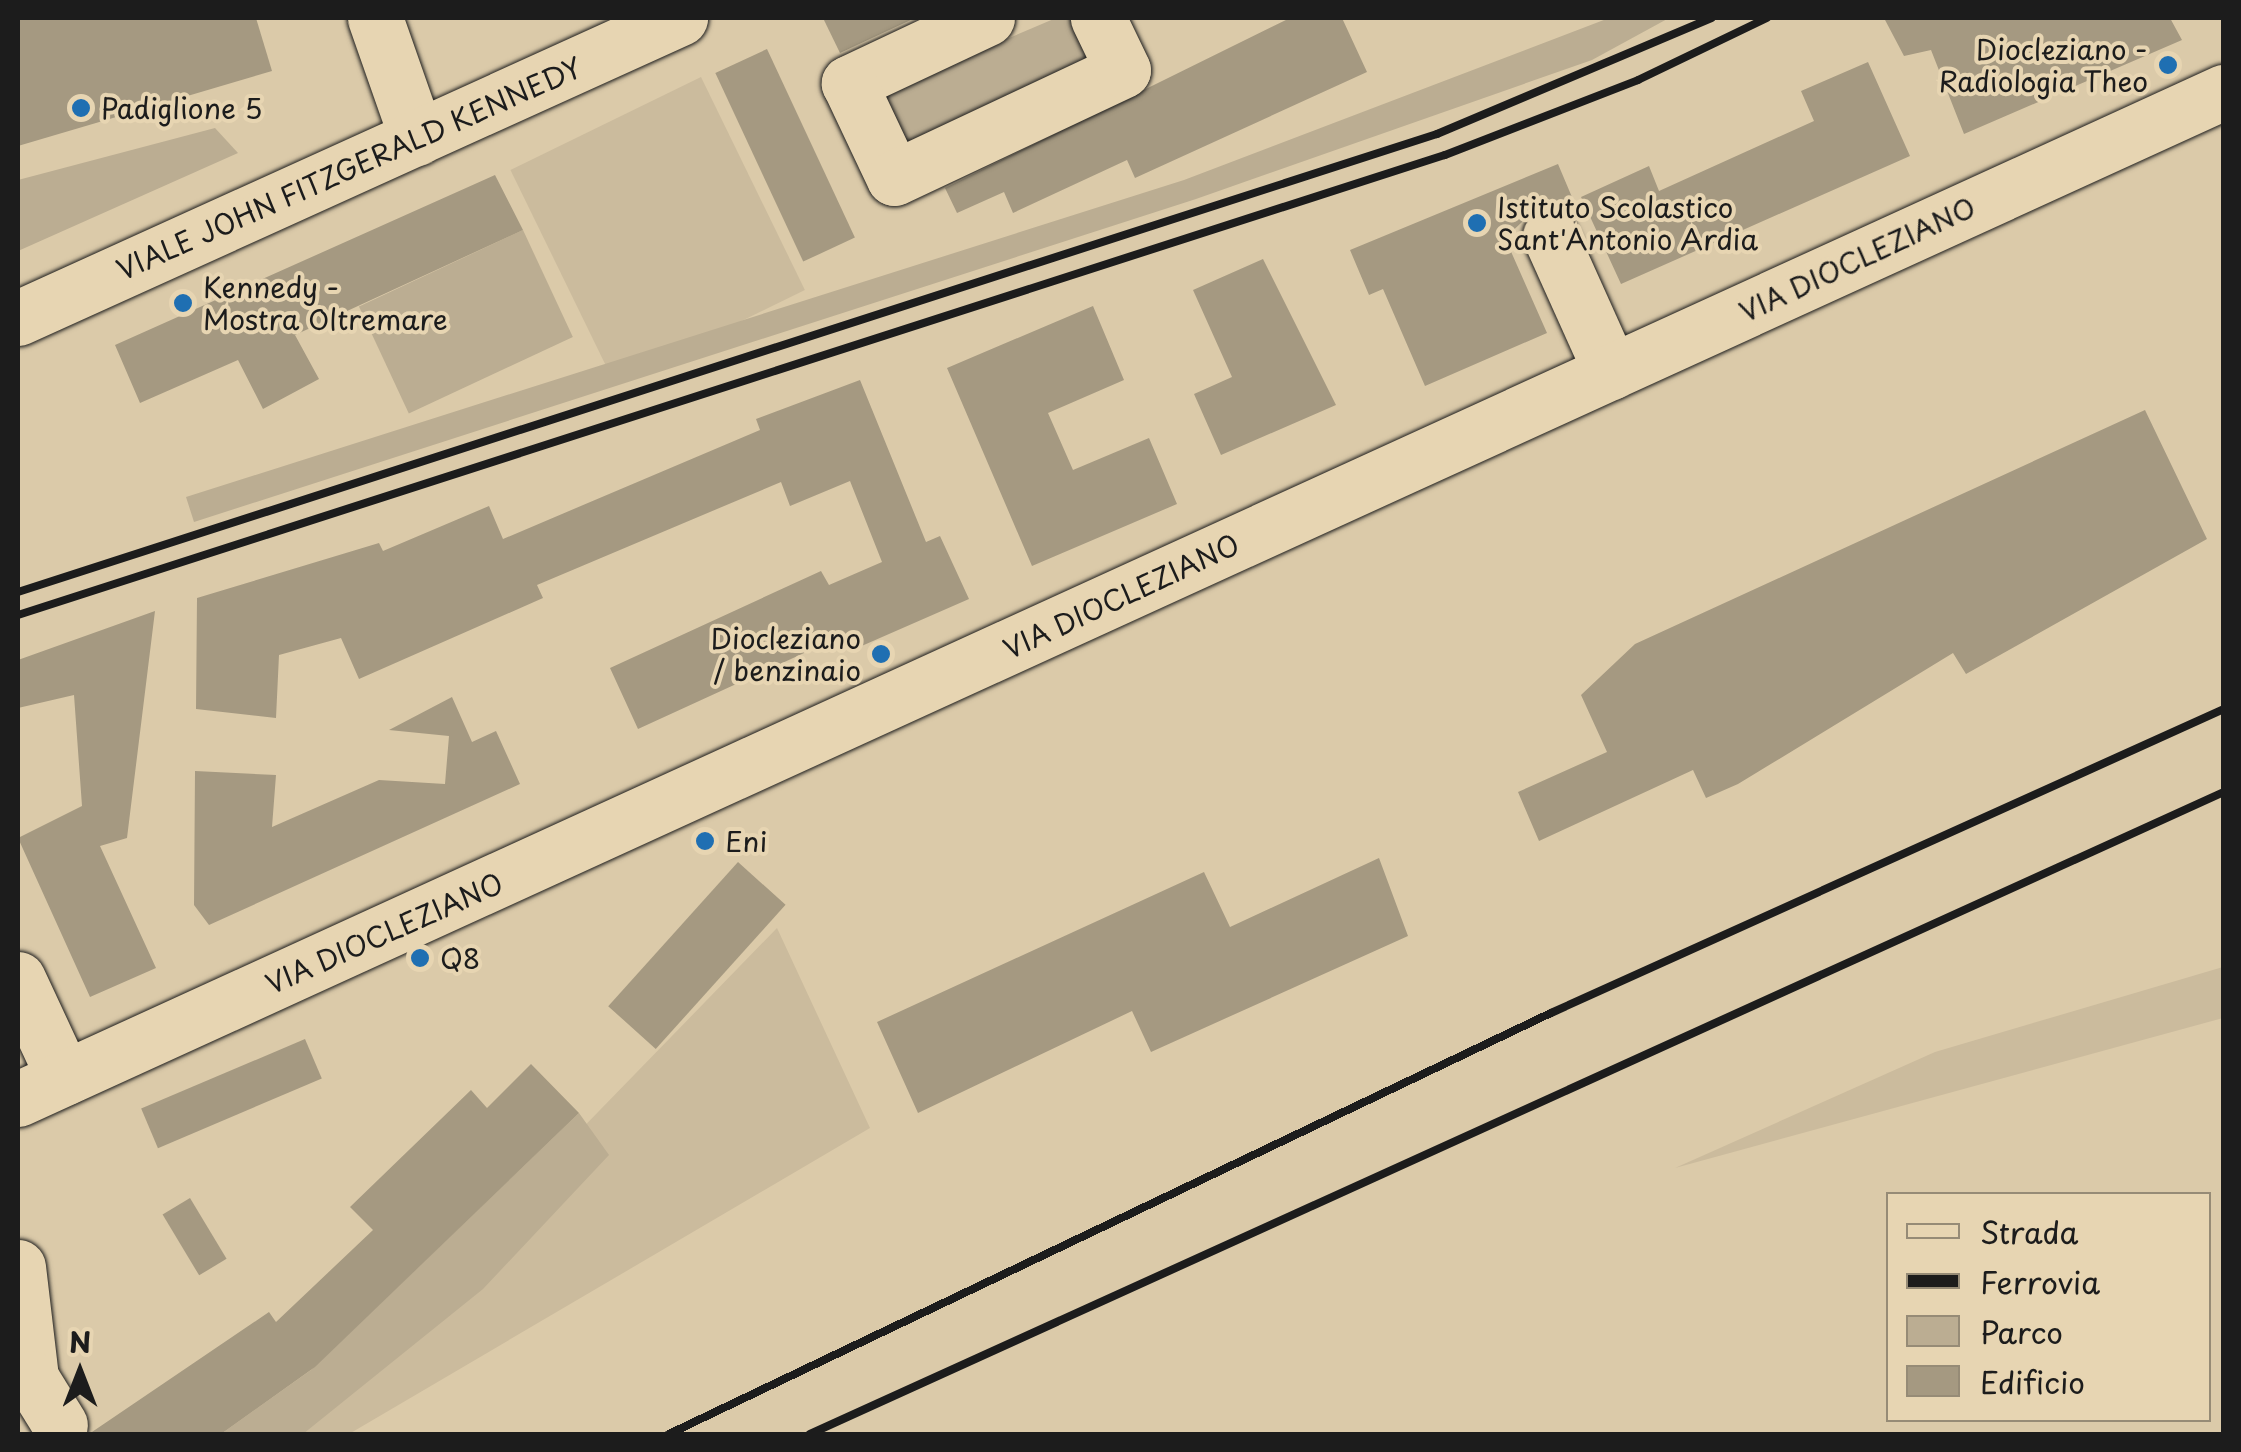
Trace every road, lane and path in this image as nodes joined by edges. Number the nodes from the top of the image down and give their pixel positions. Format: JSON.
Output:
{"nodes":[{"id":1,"x":376,"y":18,"type":"edge"},
{"id":2,"x":680,"y":18,"type":"edge"},
{"id":3,"x":987,"y":18,"type":"edge"},
{"id":4,"x":1111,"y":22,"type":"edge"},
{"id":5,"x":2224,"y":92,"type":"edge"},
{"id":6,"x":417,"y":138,"type":"junction"},
{"id":7,"x":1550,"y":236,"type":"dead end"},
{"id":8,"x":18,"y":318,"type":"edge"},
{"id":9,"x":1611,"y":372,"type":"junction"},
{"id":10,"x":18,"y":979,"type":"edge"},
{"id":11,"x":41,"y":1088,"type":"edge"},
{"id":12,"x":18,"y":1267,"type":"edge"},
{"id":13,"x":60,"y":1425,"type":"dead end"}],
"edges":[{"from":1,"to":6,"type":"street"},
{"from":2,"to":6,"type":"street","name":"VIALE JOHN FITZGERALD KENNEDY"},
{"from":3,"to":4,"type":"street"},
{"from":5,"to":9,"type":"street","name":"VIA DIOCLEZIANO"},
{"from":6,"to":8,"type":"street","name":"VIALE JOHN FITZGERALD KENNEDY"},
{"from":7,"to":9,"type":"street"},
{"from":9,"to":11,"type":"street","name":"VIA DIOCLEZIANO"},
{"from":10,"to":11,"type":"street"},
{"from":12,"to":13,"type":"street"}]}
